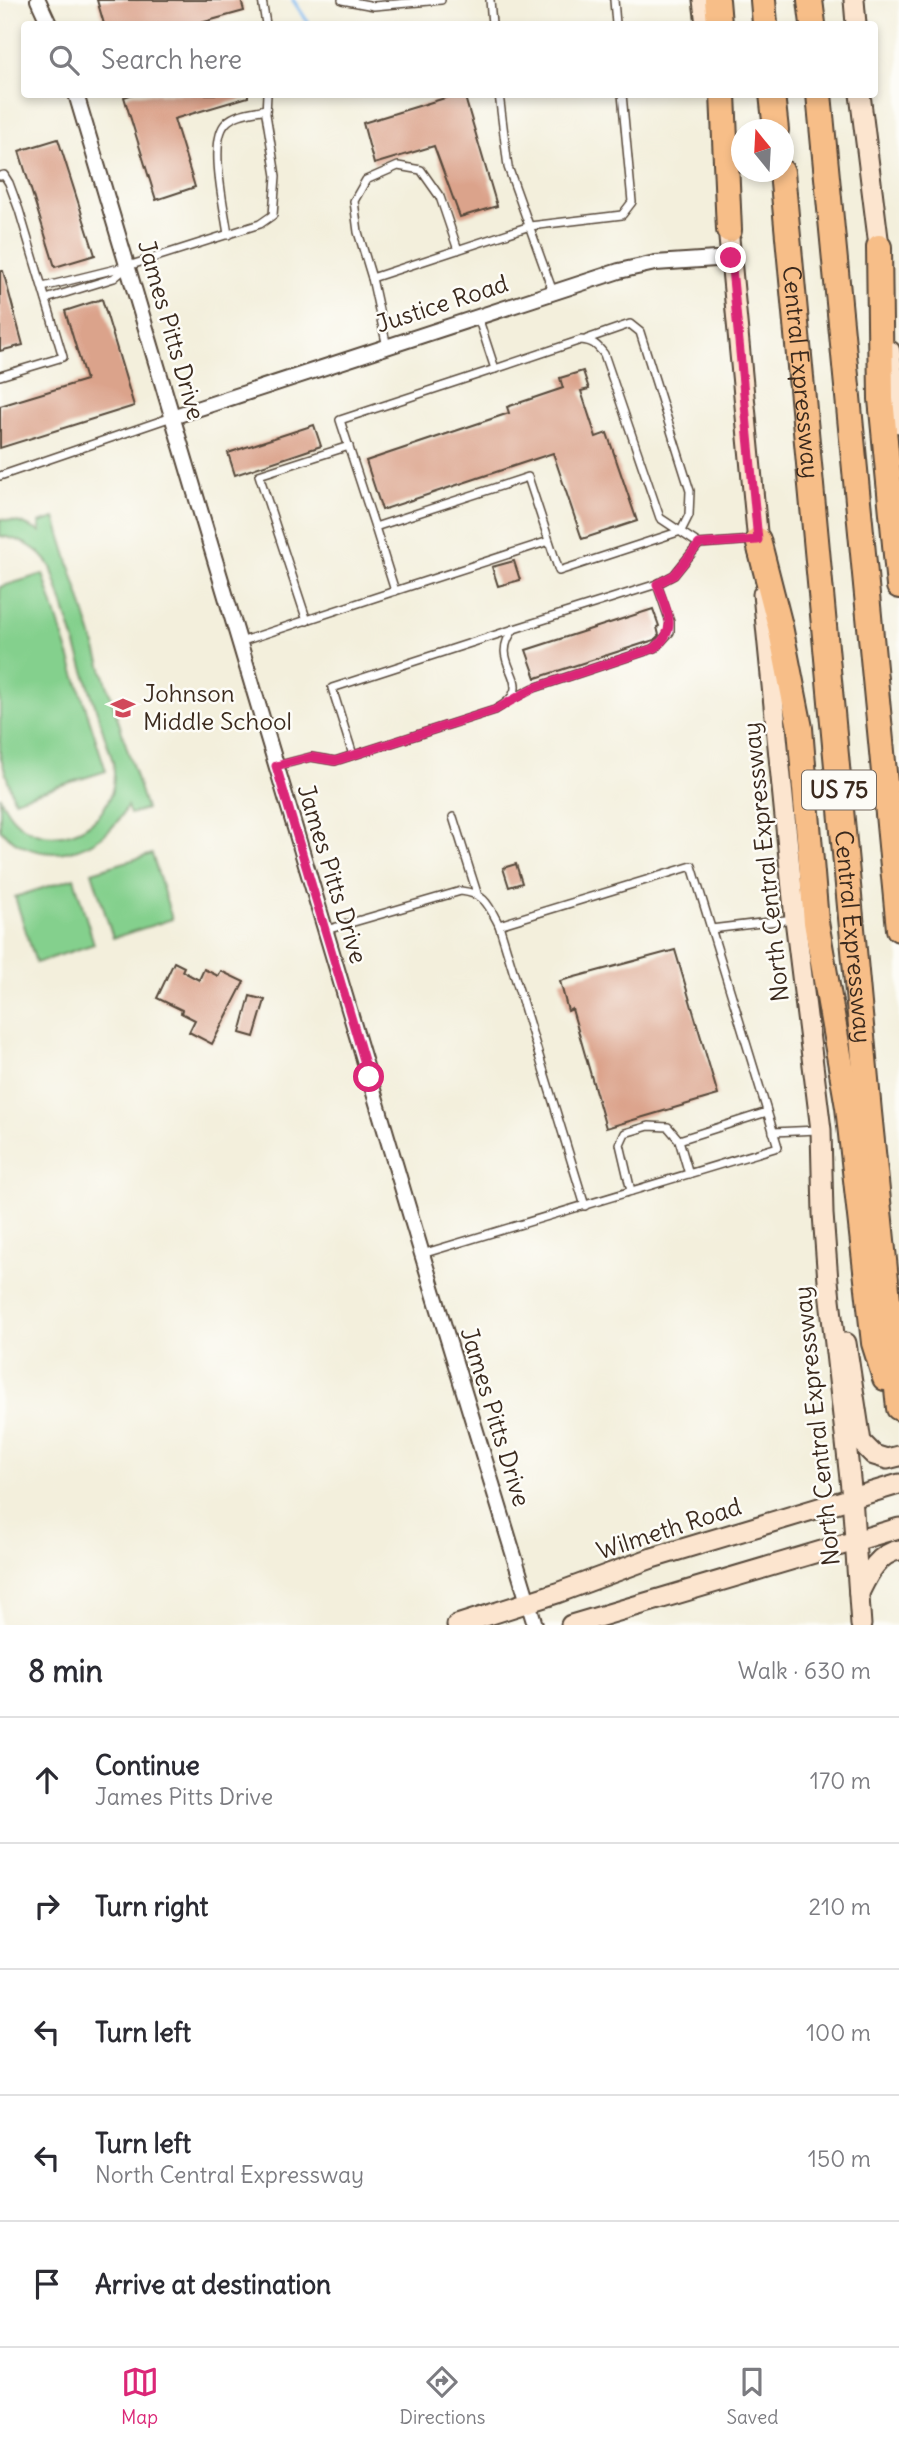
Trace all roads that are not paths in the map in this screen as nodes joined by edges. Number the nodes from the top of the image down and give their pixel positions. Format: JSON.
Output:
{"nodes":[{"id":1,"x":38,"y":0,"type":"edge"},
{"id":2,"x":262,"y":0,"type":"edge"},
{"id":3,"x":342,"y":0,"type":"edge"},
{"id":4,"x":441,"y":0,"type":"edge"},
{"id":5,"x":490,"y":0,"type":"edge"},
{"id":6,"x":614,"y":0,"type":"edge"},
{"id":7,"x":704,"y":0,"type":"edge"},
{"id":8,"x":717,"y":0,"type":"edge"},
{"id":9,"x":762,"y":0,"type":"edge"},
{"id":10,"x":810,"y":0,"type":"edge"},
{"id":11,"x":855,"y":0,"type":"edge"},
{"id":12,"x":48,"y":21,"type":"edge"},
{"id":13,"x":266,"y":21,"type":"edge"},
{"id":14,"x":492,"y":21,"type":"edge"},
{"id":15,"x":616,"y":21,"type":"edge"},
{"id":16,"x":706,"y":21,"type":"edge"},
{"id":17,"x":719,"y":21,"type":"edge"},
{"id":18,"x":765,"y":21,"type":"edge"},
{"id":19,"x":813,"y":21,"type":"edge"},
{"id":20,"x":856,"y":21,"type":"edge"},
{"id":21,"x":77,"y":98,"type":"edge"},
{"id":22,"x":267,"y":98,"type":"edge"},
{"id":23,"x":499,"y":98,"type":"edge"},
{"id":24,"x":622,"y":98,"type":"edge"},
{"id":25,"x":714,"y":98,"type":"edge"},
{"id":26,"x":723,"y":98,"type":"edge"},
{"id":27,"x":772,"y":98,"type":"edge"},
{"id":28,"x":819,"y":98,"type":"edge"},
{"id":29,"x":860,"y":98,"type":"edge"},
{"id":30,"x":266,"y":109,"type":"junction"},
{"id":31,"x":775,"y":119,"type":"edge"},
{"id":32,"x":0,"y":176,"type":"edge"},
{"id":33,"x":783,"y":182,"type":"edge"},
{"id":34,"x":530,"y":226,"type":"junction"},
{"id":35,"x":729,"y":230,"type":"junction"},
{"id":36,"x":228,"y":234,"type":"junction"},
{"id":37,"x":879,"y":247,"type":"junction"},
{"id":38,"x":458,"y":250,"type":"junction"},
{"id":39,"x":731,"y":258,"type":"junction"},
{"id":40,"x":128,"y":267,"type":"junction"},
{"id":41,"x":372,"y":278,"type":"junction"},
{"id":42,"x":43,"y":287,"type":"junction"},
{"id":43,"x":553,"y":292,"type":"junction"},
{"id":44,"x":46,"y":299,"type":"junction"},
{"id":45,"x":478,"y":317,"type":"junction"},
{"id":46,"x":581,"y":341,"type":"junction"},
{"id":47,"x":387,"y":346,"type":"junction"},
{"id":48,"x":495,"y":369,"type":"junction"},
{"id":49,"x":0,"y":376,"type":"edge"},
{"id":50,"x":896,"y":378,"type":"edge"},
{"id":51,"x":172,"y":417,"type":"junction"},
{"id":52,"x":899,"y":423,"type":"edge"},
{"id":53,"x":349,"y":446,"type":"junction"},
{"id":54,"x":0,"y":476,"type":"edge"},
{"id":55,"x":375,"y":527,"type":"junction"},
{"id":56,"x":681,"y":531,"type":"junction"},
{"id":57,"x":758,"y":540,"type":"junction"},
{"id":58,"x":549,"y":541,"type":"junction"},
{"id":59,"x":699,"y":544,"type":"junction"},
{"id":60,"x":657,"y":584,"type":"junction"},
{"id":61,"x":899,"y":586,"type":"edge"},
{"id":62,"x":395,"y":592,"type":"junction"},
{"id":63,"x":307,"y":621,"type":"junction"},
{"id":64,"x":513,"y":629,"type":"junction"},
{"id":65,"x":240,"y":643,"type":"junction"},
{"id":66,"x":512,"y":699,"type":"junction"},
{"id":67,"x":353,"y":755,"type":"junction"},
{"id":68,"x":276,"y":766,"type":"junction"},
{"id":69,"x":453,"y":817,"type":"dead end"},
{"id":70,"x":477,"y":893,"type":"junction"},
{"id":71,"x":795,"y":919,"type":"junction"},
{"id":72,"x":499,"y":925,"type":"junction"},
{"id":73,"x":711,"y":929,"type":"junction"},
{"id":74,"x":899,"y":929,"type":"edge"},
{"id":75,"x":325,"y":930,"type":"junction"},
{"id":76,"x":767,"y":1112,"type":"junction"},
{"id":77,"x":821,"y":1130,"type":"junction"},
{"id":78,"x":773,"y":1132,"type":"junction"},
{"id":79,"x":679,"y":1140,"type":"junction"},
{"id":80,"x":689,"y":1174,"type":"junction"},
{"id":81,"x":631,"y":1191,"type":"junction"},
{"id":82,"x":585,"y":1206,"type":"junction"},
{"id":83,"x":422,"y":1254,"type":"junction"},
{"id":84,"x":828,"y":1281,"type":"junction"},
{"id":85,"x":899,"y":1408,"type":"edge"},
{"id":86,"x":899,"y":1423,"type":"edge"},
{"id":87,"x":899,"y":1456,"type":"edge"},
{"id":88,"x":899,"y":1484,"type":"edge"},
{"id":89,"x":852,"y":1497,"type":"junction"},
{"id":90,"x":899,"y":1528,"type":"edge"},
{"id":91,"x":854,"y":1540,"type":"junction"},
{"id":92,"x":899,"y":1550,"type":"edge"},
{"id":93,"x":858,"y":1597,"type":"junction"},
{"id":94,"x":528,"y":1602,"type":"junction"},
{"id":95,"x":457,"y":1625,"type":"edge"},
{"id":96,"x":536,"y":1625,"type":"edge"},
{"id":97,"x":571,"y":1625,"type":"edge"},
{"id":98,"x":861,"y":1625,"type":"edge"}],
"edges":[{"from":1,"to":12,"type":"street"},
{"from":2,"to":13,"type":"lane"},
{"from":3,"to":4,"type":"lane"},
{"from":5,"to":14,"type":"lane"},
{"from":6,"to":15,"type":"lane"},
{"from":7,"to":16,"type":"main road"},
{"from":8,"to":17,"type":"highway"},
{"from":9,"to":18,"type":"highway"},
{"from":10,"to":19,"type":"highway"},
{"from":11,"to":20,"type":"main road"},
{"from":21,"to":40,"type":"street","name":"James Pitts Drive"},
{"from":22,"to":30,"type":"lane"},
{"from":23,"to":34,"type":"lane"},
{"from":24,"to":34,"type":"lane"},
{"from":25,"to":35,"type":"main road","name":"North Central Expressway"},
{"from":26,"to":35,"type":"highway"},
{"from":27,"to":31,"type":"highway"},
{"from":28,"to":74,"type":"highway","name":"Central Expressway","number":"US 75"},
{"from":29,"to":37,"type":"main road"},
{"from":30,"to":36,"type":"lane"},
{"from":30,"to":36,"type":"lane"},
{"from":32,"to":42,"type":"lane"},
{"from":33,"to":85,"type":"highway","name":"Central Expressway","number":"US 75"},
{"from":34,"to":38,"type":"lane"},
{"from":34,"to":43,"type":"lane"},
{"from":35,"to":39,"type":"main road","name":"North Central Expressway"},
{"from":36,"to":40,"type":"lane"},
{"from":37,"to":50,"type":"main road"},
{"from":37,"to":61,"type":"highway"},
{"from":38,"to":41,"type":"lane"},
{"from":38,"to":41,"type":"lane"},
{"from":39,"to":43,"type":"street","name":"Justice Road"},
{"from":39,"to":57,"type":"main road","name":"North Central Expressway"},
{"from":40,"to":42,"type":"lane"},
{"from":40,"to":44,"type":"lane"},
{"from":40,"to":51,"type":"street","name":"James Pitts Drive"},
{"from":41,"to":47,"type":"lane"},
{"from":42,"to":44,"type":"lane"},
{"from":43,"to":45,"type":"street","name":"Justice Road"},
{"from":44,"to":49,"type":"lane"},
{"from":45,"to":47,"type":"street","name":"Justice Road"},
{"from":45,"to":48,"type":"lane"},
{"from":46,"to":48,"type":"lane"},
{"from":46,"to":56,"type":"lane"},
{"from":46,"to":56,"type":"lane"},
{"from":47,"to":51,"type":"street","name":"Justice Road"},
{"from":48,"to":53,"type":"lane"},
{"from":50,"to":52,"type":"main road"},
{"from":51,"to":54,"type":"lane"},
{"from":51,"to":65,"type":"street","name":"James Pitts Drive"},
{"from":53,"to":55,"type":"lane"},
{"from":53,"to":63,"type":"lane"},
{"from":55,"to":58,"type":"lane"},
{"from":55,"to":62,"type":"lane"},
{"from":56,"to":58,"type":"lane"},
{"from":56,"to":59,"type":"lane"},
{"from":57,"to":59,"type":"lane"},
{"from":57,"to":71,"type":"main road","name":"North Central Expressway"},
{"from":57,"to":86,"type":"highway"},
{"from":58,"to":62,"type":"lane"},
{"from":59,"to":60,"type":"lane"},
{"from":60,"to":64,"type":"lane"},
{"from":60,"to":66,"type":"lane"},
{"from":62,"to":63,"type":"lane"},
{"from":63,"to":65,"type":"lane"},
{"from":64,"to":66,"type":"lane"},
{"from":64,"to":67,"type":"lane"},
{"from":65,"to":68,"type":"street","name":"James Pitts Drive"},
{"from":66,"to":67,"type":"lane"},
{"from":67,"to":68,"type":"lane"},
{"from":68,"to":75,"type":"street","name":"James Pitts Drive"},
{"from":69,"to":70,"type":"lane"},
{"from":70,"to":72,"type":"lane"},
{"from":70,"to":75,"type":"lane"},
{"from":71,"to":73,"type":"lane"},
{"from":71,"to":77,"type":"main road","name":"North Central Expressway"},
{"from":72,"to":73,"type":"lane"},
{"from":72,"to":82,"type":"lane"},
{"from":73,"to":76,"type":"lane"},
{"from":75,"to":83,"type":"street","name":"James Pitts Drive"},
{"from":76,"to":78,"type":"lane"},
{"from":76,"to":79,"type":"lane"},
{"from":77,"to":78,"type":"lane"},
{"from":77,"to":84,"type":"main road","name":"North Central Expressway"},
{"from":78,"to":80,"type":"lane"},
{"from":79,"to":80,"type":"lane"},
{"from":79,"to":81,"type":"lane"},
{"from":80,"to":81,"type":"lane"},
{"from":81,"to":82,"type":"lane"},
{"from":82,"to":83,"type":"lane"},
{"from":83,"to":94,"type":"street","name":"James Pitts Drive"},
{"from":84,"to":87,"type":"main road"},
{"from":84,"to":89,"type":"main road","name":"North Central Expressway"},
{"from":88,"to":89,"type":"main road","name":"Wilmeth Road"},
{"from":89,"to":91,"type":"main road","name":"North Central Expressway"},
{"from":89,"to":94,"type":"main road","name":"Wilmeth Road"},
{"from":90,"to":91,"type":"main road"},
{"from":91,"to":93,"type":"main road","name":"North Central Expressway"},
{"from":91,"to":97,"type":"main road"},
{"from":92,"to":93,"type":"main road"},
{"from":93,"to":98,"type":"main road","name":"North Central Expressway"},
{"from":94,"to":95,"type":"main road","name":"Wilmeth Road"},
{"from":94,"to":96,"type":"street","name":"James Pitts Drive"}]}
